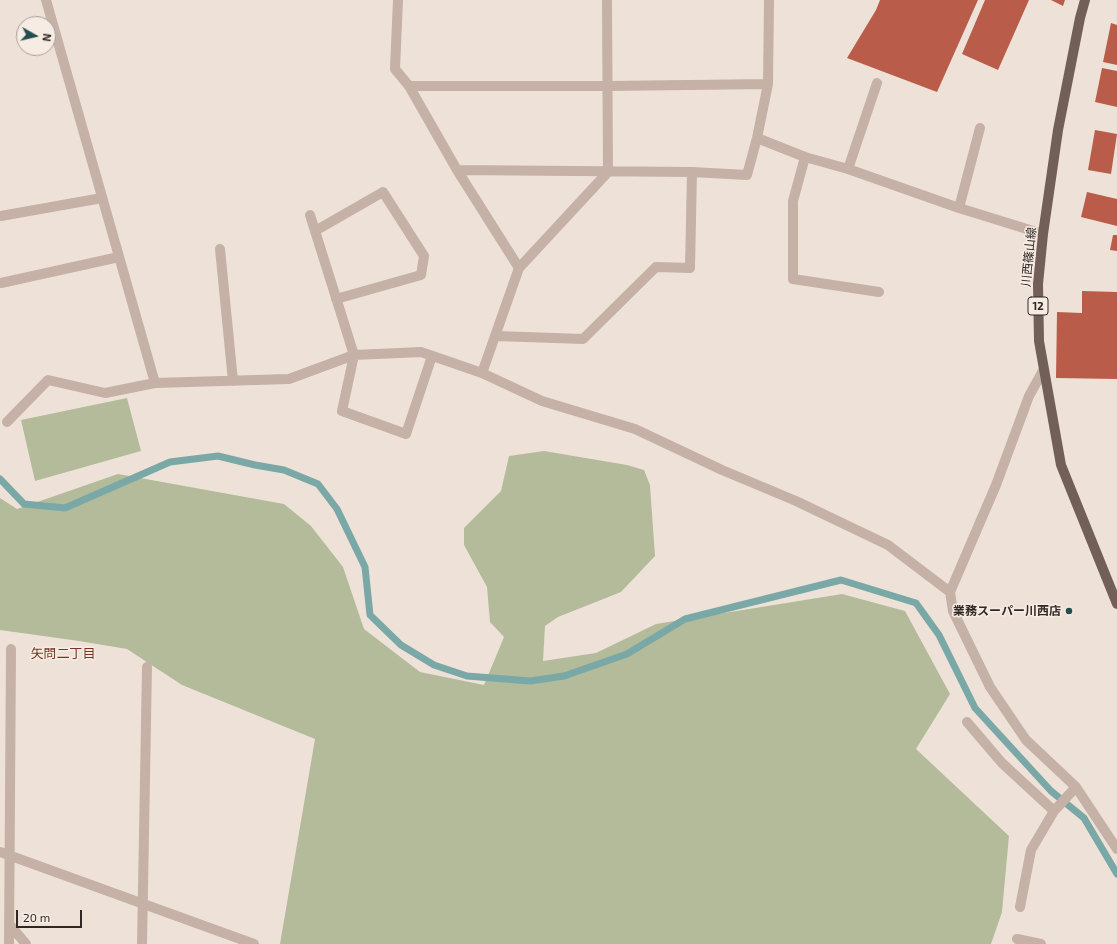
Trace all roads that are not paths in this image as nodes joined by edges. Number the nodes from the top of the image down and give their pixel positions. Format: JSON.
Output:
{"nodes":[{"id":1,"x":46,"y":0,"type":"edge"},
{"id":2,"x":398,"y":0,"type":"edge"},
{"id":3,"x":607,"y":0,"type":"edge"},
{"id":4,"x":769,"y":0,"type":"edge"},
{"id":5,"x":1085,"y":0,"type":"edge"},
{"id":6,"x":877,"y":83,"type":"dead end"},
{"id":7,"x":768,"y":84,"type":"junction"},
{"id":8,"x":409,"y":86,"type":"junction"},
{"id":9,"x":608,"y":86,"type":"junction"},
{"id":10,"x":980,"y":128,"type":"dead end"},
{"id":11,"x":757,"y":138,"type":"junction"},
{"id":12,"x":804,"y":157,"type":"junction"},
{"id":13,"x":848,"y":169,"type":"junction"},
{"id":14,"x":457,"y":170,"type":"junction"},
{"id":15,"x":608,"y":172,"type":"junction"},
{"id":16,"x":692,"y":172,"type":"junction"},
{"id":17,"x":102,"y":198,"type":"junction"},
{"id":18,"x":959,"y":208,"type":"junction"},
{"id":19,"x":310,"y":215,"type":"dead end"},
{"id":20,"x":1,"y":216,"type":"edge"},
{"id":21,"x":315,"y":231,"type":"junction"},
{"id":22,"x":1044,"y":234,"type":"junction"},
{"id":23,"x":220,"y":249,"type":"dead end"},
{"id":24,"x":119,"y":257,"type":"junction"},
{"id":25,"x":519,"y":268,"type":"junction"},
{"id":26,"x":1,"y":283,"type":"dead end"},
{"id":27,"x":879,"y":292,"type":"dead end"},
{"id":28,"x":336,"y":299,"type":"junction"},
{"id":29,"x":496,"y":336,"type":"junction"},
{"id":30,"x":354,"y":355,"type":"junction"},
{"id":31,"x":432,"y":356,"type":"junction"},
{"id":32,"x":1044,"y":369,"type":"junction"},
{"id":33,"x":482,"y":373,"type":"junction"},
{"id":34,"x":233,"y":381,"type":"junction"},
{"id":35,"x":155,"y":383,"type":"junction"},
{"id":36,"x":7,"y":422,"type":"dead end"},
{"id":37,"x":950,"y":592,"type":"junction"},
{"id":38,"x":1117,"y":604,"type":"edge"},
{"id":39,"x":11,"y":649,"type":"dead end"},
{"id":40,"x":147,"y":667,"type":"dead end"},
{"id":41,"x":967,"y":722,"type":"dead end"},
{"id":42,"x":1076,"y":787,"type":"junction"},
{"id":43,"x":1054,"y":811,"type":"junction"},
{"id":44,"x":1117,"y":849,"type":"edge"},
{"id":45,"x":0,"y":852,"type":"edge"},
{"id":46,"x":10,"y":857,"type":"junction"},
{"id":47,"x":143,"y":905,"type":"junction"},
{"id":48,"x":1020,"y":907,"type":"dead end"},
{"id":49,"x":8,"y":924,"type":"junction"},
{"id":50,"x":1017,"y":939,"type":"dead end"},
{"id":51,"x":9,"y":944,"type":"edge"},
{"id":52,"x":26,"y":944,"type":"edge"},
{"id":53,"x":142,"y":944,"type":"edge"},
{"id":54,"x":254,"y":944,"type":"edge"},
{"id":55,"x":1041,"y":944,"type":"edge"}],
"edges":[{"from":1,"to":17,"type":"street"},
{"from":2,"to":8,"type":"street"},
{"from":3,"to":9,"type":"street"},
{"from":4,"to":7,"type":"street"},
{"from":5,"to":22,"type":"main road","name":"川西篠山線","number":"12"},
{"from":6,"to":13,"type":"street"},
{"from":7,"to":9,"type":"street"},
{"from":7,"to":11,"type":"street"},
{"from":8,"to":9,"type":"street"},
{"from":8,"to":14,"type":"street"},
{"from":9,"to":15,"type":"street"},
{"from":10,"to":18,"type":"street"},
{"from":11,"to":12,"type":"street"},
{"from":11,"to":16,"type":"street"},
{"from":12,"to":13,"type":"street"},
{"from":12,"to":27,"type":"street"},
{"from":13,"to":18,"type":"street"},
{"from":14,"to":15,"type":"street"},
{"from":14,"to":25,"type":"street"},
{"from":15,"to":16,"type":"street"},
{"from":15,"to":25,"type":"street"},
{"from":16,"to":29,"type":"street"},
{"from":17,"to":20,"type":"street"},
{"from":17,"to":24,"type":"street"},
{"from":18,"to":22,"type":"street"},
{"from":19,"to":21,"type":"street"},
{"from":21,"to":28,"type":"street"},
{"from":21,"to":28,"type":"street"},
{"from":22,"to":32,"type":"main road","name":"川西篠山線","number":"12"},
{"from":23,"to":34,"type":"street"},
{"from":24,"to":26,"type":"street"},
{"from":24,"to":35,"type":"street"},
{"from":25,"to":29,"type":"street"},
{"from":28,"to":30,"type":"street"},
{"from":29,"to":33,"type":"street"},
{"from":30,"to":31,"type":"street"},
{"from":30,"to":31,"type":"street"},
{"from":30,"to":34,"type":"street"},
{"from":31,"to":33,"type":"street"},
{"from":32,"to":37,"type":"street"},
{"from":32,"to":38,"type":"main road","name":"川西篠山線","number":"12"},
{"from":33,"to":37,"type":"street"},
{"from":34,"to":35,"type":"street"},
{"from":35,"to":36,"type":"street"},
{"from":37,"to":42,"type":"street"},
{"from":39,"to":46,"type":"street"},
{"from":40,"to":47,"type":"street"},
{"from":41,"to":43,"type":"street"},
{"from":42,"to":43,"type":"street"},
{"from":42,"to":44,"type":"street"},
{"from":43,"to":48,"type":"street"},
{"from":45,"to":46,"type":"street"},
{"from":46,"to":47,"type":"street"},
{"from":46,"to":49,"type":"street"},
{"from":47,"to":53,"type":"street"},
{"from":47,"to":54,"type":"street"},
{"from":49,"to":51,"type":"street"},
{"from":49,"to":52,"type":"street"},
{"from":50,"to":55,"type":"street"}]}
